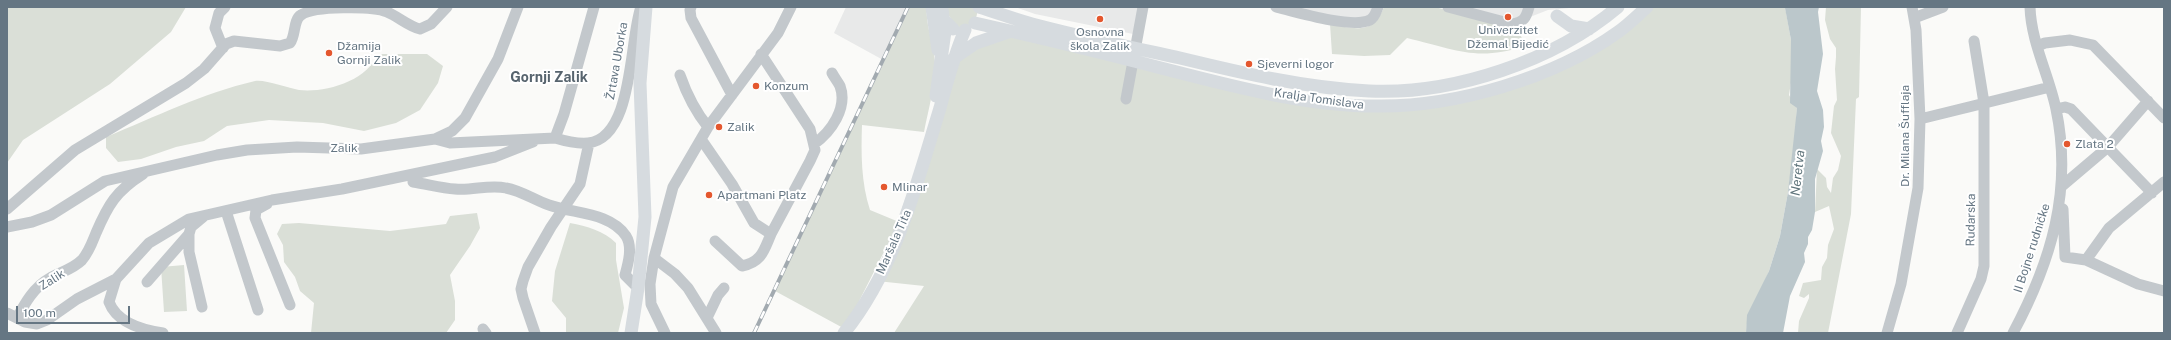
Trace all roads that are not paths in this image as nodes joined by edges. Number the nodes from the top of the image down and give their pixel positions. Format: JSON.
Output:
{"nodes":[{"id":1,"x":225,"y":7,"type":"edge"},
{"id":2,"x":447,"y":7,"type":"edge"},
{"id":3,"x":518,"y":7,"type":"edge"},
{"id":4,"x":594,"y":7,"type":"edge"},
{"id":5,"x":691,"y":7,"type":"edge"},
{"id":6,"x":791,"y":7,"type":"edge"},
{"id":7,"x":932,"y":7,"type":"edge"},
{"id":8,"x":942,"y":7,"type":"edge"},
{"id":9,"x":979,"y":7,"type":"edge"},
{"id":10,"x":997,"y":7,"type":"edge"},
{"id":11,"x":1143,"y":7,"type":"edge"},
{"id":12,"x":1276,"y":7,"type":"edge"},
{"id":13,"x":1378,"y":7,"type":"edge"},
{"id":14,"x":1448,"y":7,"type":"edge"},
{"id":15,"x":1529,"y":7,"type":"edge"},
{"id":16,"x":1618,"y":7,"type":"edge"},
{"id":17,"x":1648,"y":7,"type":"edge"},
{"id":18,"x":1943,"y":7,"type":"edge"},
{"id":19,"x":2030,"y":7,"type":"edge"},
{"id":20,"x":643,"y":10,"type":"edge"},
{"id":21,"x":1913,"y":12,"type":"edge"},
{"id":22,"x":1008,"y":16,"type":"junction"},
{"id":23,"x":1557,"y":16,"type":"dead end"},
{"id":24,"x":946,"y":24,"type":"junction"},
{"id":25,"x":970,"y":27,"type":"junction"},
{"id":26,"x":1589,"y":29,"type":"junction"},
{"id":27,"x":1008,"y":32,"type":"junction"},
{"id":28,"x":1974,"y":41,"type":"dead end"},
{"id":29,"x":2037,"y":46,"type":"junction"},
{"id":30,"x":223,"y":48,"type":"junction"},
{"id":31,"x":1136,"y":48,"type":"junction"},
{"id":32,"x":761,"y":54,"type":"junction"},
{"id":33,"x":954,"y":58,"type":"junction"},
{"id":34,"x":1133,"y":61,"type":"junction"},
{"id":35,"x":940,"y":68,"type":"junction"},
{"id":36,"x":832,"y":72,"type":"dead end"},
{"id":37,"x":680,"y":75,"type":"dead end"},
{"id":38,"x":2050,"y":87,"type":"junction"},
{"id":39,"x":732,"y":95,"type":"junction"},
{"id":40,"x":1126,"y":99,"type":"dead end"},
{"id":41,"x":2148,"y":101,"type":"junction"},
{"id":42,"x":1984,"y":103,"type":"junction"},
{"id":43,"x":2056,"y":109,"type":"junction"},
{"id":44,"x":2164,"y":118,"type":"edge"},
{"id":45,"x":1920,"y":119,"type":"junction"},
{"id":46,"x":708,"y":127,"type":"junction"},
{"id":47,"x":555,"y":138,"type":"junction"},
{"id":48,"x":435,"y":139,"type":"junction"},
{"id":49,"x":701,"y":139,"type":"junction"},
{"id":50,"x":542,"y":140,"type":"junction"},
{"id":51,"x":589,"y":143,"type":"junction"},
{"id":52,"x":814,"y":144,"type":"junction"},
{"id":53,"x":929,"y":144,"type":"junction"},
{"id":54,"x":2108,"y":147,"type":"junction"},
{"id":55,"x":147,"y":172,"type":"junction"},
{"id":56,"x":413,"y":182,"type":"dead end"},
{"id":57,"x":2164,"y":182,"type":"edge"},
{"id":58,"x":2062,"y":186,"type":"junction"},
{"id":59,"x":2152,"y":193,"type":"junction"},
{"id":60,"x":2061,"y":199,"type":"junction"},
{"id":61,"x":272,"y":200,"type":"junction"},
{"id":62,"x":7,"y":209,"type":"edge"},
{"id":63,"x":563,"y":209,"type":"junction"},
{"id":64,"x":226,"y":211,"type":"junction"},
{"id":65,"x":213,"y":212,"type":"junction"},
{"id":66,"x":7,"y":227,"type":"edge"},
{"id":67,"x":188,"y":234,"type":"junction"},
{"id":68,"x":771,"y":234,"type":"junction"},
{"id":69,"x":715,"y":241,"type":"dead end"},
{"id":70,"x":654,"y":258,"type":"junction"},
{"id":71,"x":2086,"y":260,"type":"junction"},
{"id":72,"x":116,"y":279,"type":"junction"},
{"id":73,"x":147,"y":282,"type":"dead end"},
{"id":74,"x":638,"y":288,"type":"junction"},
{"id":75,"x":724,"y":288,"type":"dead end"},
{"id":76,"x":2164,"y":291,"type":"edge"},
{"id":77,"x":636,"y":303,"type":"junction"},
{"id":78,"x":290,"y":305,"type":"dead end"},
{"id":79,"x":202,"y":307,"type":"dead end"},
{"id":80,"x":258,"y":310,"type":"dead end"},
{"id":81,"x":655,"y":313,"type":"junction"},
{"id":82,"x":12,"y":316,"type":"edge"},
{"id":83,"x":707,"y":318,"type":"junction"},
{"id":84,"x":163,"y":333,"type":"edge"},
{"id":85,"x":535,"y":333,"type":"edge"},
{"id":86,"x":631,"y":333,"type":"edge"},
{"id":87,"x":665,"y":333,"type":"edge"},
{"id":88,"x":716,"y":333,"type":"edge"},
{"id":89,"x":844,"y":333,"type":"edge"},
{"id":90,"x":1887,"y":333,"type":"edge"},
{"id":91,"x":1957,"y":333,"type":"edge"},
{"id":92,"x":2013,"y":333,"type":"edge"}],
"edges":[{"from":1,"to":30,"type":"street"},
{"from":2,"to":30,"type":"street"},
{"from":3,"to":48,"type":"street"},
{"from":4,"to":47,"type":"street"},
{"from":5,"to":39,"type":"street"},
{"from":6,"to":32,"type":"street"},
{"from":7,"to":35,"type":"main road"},
{"from":8,"to":24,"type":"main road"},
{"from":9,"to":22,"type":"main road","name":"Kralja Tomislava"},
{"from":9,"to":25,"type":"main road","name":"Maršala Tita"},
{"from":10,"to":22,"type":"main road"},
{"from":11,"to":31,"type":"street"},
{"from":12,"to":13,"type":"street"},
{"from":14,"to":15,"type":"street"},
{"from":16,"to":26,"type":"main road","name":"Kralja Tomislava"},
{"from":17,"to":34,"type":"main road","name":"Kralja Tomislava"},
{"from":18,"to":21,"type":"street"},
{"from":19,"to":29,"type":"street"},
{"from":20,"to":51,"type":"street","name":"Žrtava Uborka"},
{"from":20,"to":74,"type":"main road"},
{"from":21,"to":45,"type":"street","name":"Dr. Milana Šufflaja"},
{"from":22,"to":31,"type":"main road","name":"Kralja Tomislava"},
{"from":23,"to":26,"type":"main road"},
{"from":24,"to":25,"type":"main road","name":"Kralja Tomislava"},
{"from":24,"to":35,"type":"main road","name":"Maršala Tita"},
{"from":25,"to":27,"type":"main road","name":"Kralja Tomislava"},
{"from":25,"to":33,"type":"main road","name":"Maršala Tita"},
{"from":26,"to":31,"type":"main road","name":"Kralja Tomislava"},
{"from":27,"to":33,"type":"main road"},
{"from":27,"to":34,"type":"main road","name":"Kralja Tomislava"},
{"from":28,"to":42,"type":"street","name":"Rudarska"},
{"from":29,"to":38,"type":"street"},
{"from":29,"to":41,"type":"street"},
{"from":30,"to":62,"type":"street"},
{"from":31,"to":34,"type":"street"},
{"from":32,"to":39,"type":"street"},
{"from":32,"to":52,"type":"street"},
{"from":33,"to":53,"type":"main road","name":"Maršala Tita"},
{"from":34,"to":40,"type":"street"},
{"from":35,"to":53,"type":"main road","name":"Maršala Tita"},
{"from":36,"to":52,"type":"street"},
{"from":37,"to":46,"type":"street"},
{"from":38,"to":42,"type":"street"},
{"from":38,"to":43,"type":"street"},
{"from":39,"to":46,"type":"street"},
{"from":41,"to":44,"type":"street"},
{"from":41,"to":54,"type":"street"},
{"from":42,"to":45,"type":"street"},
{"from":42,"to":91,"type":"street","name":"Rudarska"},
{"from":43,"to":54,"type":"street"},
{"from":43,"to":58,"type":"street"},
{"from":45,"to":90,"type":"street","name":"Dr. Milana Šufflaja"},
{"from":46,"to":49,"type":"street"},
{"from":47,"to":50,"type":"street","name":"Zalik"},
{"from":47,"to":51,"type":"street"},
{"from":48,"to":50,"type":"street","name":"Zalik"},
{"from":48,"to":55,"type":"street","name":"Zalik"},
{"from":49,"to":68,"type":"street"},
{"from":49,"to":70,"type":"street"},
{"from":50,"to":61,"type":"street","name":"Zalik"},
{"from":51,"to":63,"type":"street"},
{"from":52,"to":68,"type":"street"},
{"from":53,"to":89,"type":"main road","name":"Maršala Tita"},
{"from":54,"to":58,"type":"street"},
{"from":54,"to":59,"type":"street"},
{"from":55,"to":66,"type":"street","name":"Zalik"},
{"from":55,"to":82,"type":"street","name":"Zalik"},
{"from":56,"to":63,"type":"street"},
{"from":57,"to":59,"type":"street"},
{"from":58,"to":60,"type":"street"},
{"from":59,"to":71,"type":"street"},
{"from":60,"to":71,"type":"street","name":"II Bojne rudničke"},
{"from":60,"to":92,"type":"street","name":"II Bojne rudničke"},
{"from":61,"to":64,"type":"street","name":"Zalik"},
{"from":61,"to":78,"type":"street","name":"Zalik"},
{"from":63,"to":74,"type":"street"},
{"from":63,"to":85,"type":"street"},
{"from":64,"to":65,"type":"street","name":"Zalik"},
{"from":64,"to":80,"type":"street"},
{"from":65,"to":67,"type":"street","name":"Zalik"},
{"from":65,"to":72,"type":"street","name":"Zalik"},
{"from":67,"to":73,"type":"street","name":"Zalik"},
{"from":67,"to":79,"type":"street"},
{"from":68,"to":69,"type":"street"},
{"from":70,"to":81,"type":"street"},
{"from":70,"to":83,"type":"street"},
{"from":71,"to":76,"type":"street","name":"II Bojne rudničke"},
{"from":72,"to":82,"type":"street","name":"Zalik"},
{"from":72,"to":84,"type":"street","name":"Zalik"},
{"from":74,"to":77,"type":"main road"},
{"from":75,"to":83,"type":"street"},
{"from":77,"to":81,"type":"street"},
{"from":77,"to":86,"type":"main road"},
{"from":81,"to":87,"type":"street"},
{"from":83,"to":88,"type":"street"}]}
